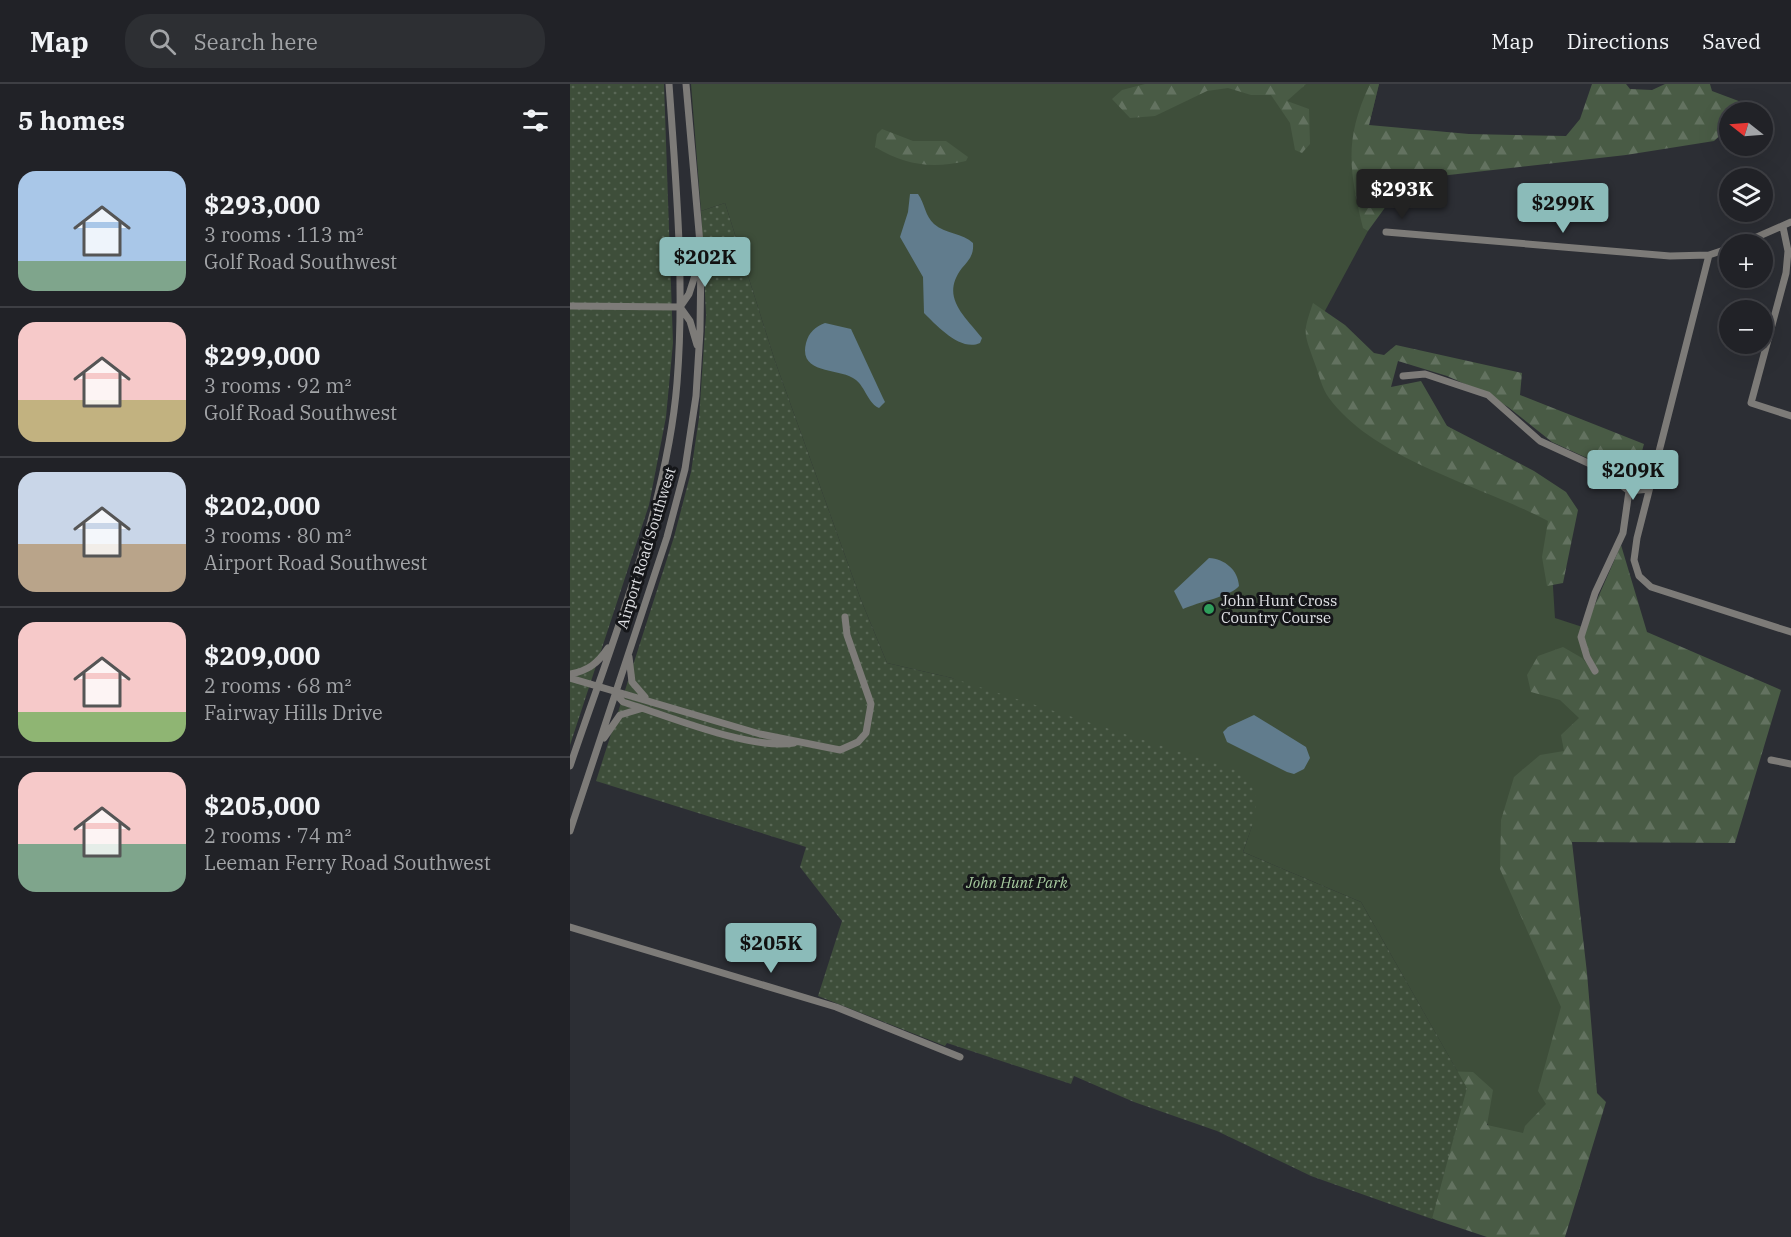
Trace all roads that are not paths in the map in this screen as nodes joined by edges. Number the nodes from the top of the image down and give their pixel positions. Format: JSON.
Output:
{"nodes":[{"id":1,"x":669,"y":84,"type":"edge"},
{"id":2,"x":686,"y":84,"type":"edge"},
{"id":3,"x":1791,"y":222,"type":"edge"},
{"id":4,"x":1783,"y":227,"type":"junction"},
{"id":5,"x":1386,"y":232,"type":"dead end"},
{"id":6,"x":1766,"y":234,"type":"edge"},
{"id":7,"x":1719,"y":252,"type":"edge"},
{"id":8,"x":701,"y":255,"type":"junction"},
{"id":9,"x":1709,"y":255,"type":"junction"},
{"id":10,"x":570,"y":306,"type":"edge"},
{"id":11,"x":680,"y":307,"type":"junction"},
{"id":12,"x":699,"y":354,"type":"junction"},
{"id":13,"x":1403,"y":376,"type":"dead end"},
{"id":14,"x":1791,"y":416,"type":"edge"},
{"id":15,"x":1652,"y":477,"type":"junction"},
{"id":16,"x":1622,"y":483,"type":"junction"},
{"id":17,"x":1649,"y":489,"type":"junction"},
{"id":18,"x":1629,"y":491,"type":"junction"},
{"id":19,"x":845,"y":617,"type":"dead end"},
{"id":20,"x":1791,"y":632,"type":"edge"},
{"id":21,"x":612,"y":640,"type":"junction"},
{"id":22,"x":630,"y":645,"type":"junction"},
{"id":23,"x":1595,"y":671,"type":"dead end"},
{"id":24,"x":570,"y":676,"type":"edge"},
{"id":25,"x":597,"y":687,"type":"junction"},
{"id":26,"x":615,"y":693,"type":"junction"},
{"id":27,"x":650,"y":700,"type":"junction"},
{"id":28,"x":647,"y":709,"type":"junction"},
{"id":29,"x":797,"y":742,"type":"junction"},
{"id":30,"x":598,"y":747,"type":"junction"},
{"id":31,"x":1771,"y":760,"type":"dead end"},
{"id":32,"x":1791,"y":764,"type":"edge"},
{"id":33,"x":570,"y":766,"type":"edge"},
{"id":34,"x":570,"y":831,"type":"edge"},
{"id":35,"x":570,"y":927,"type":"edge"},
{"id":36,"x":960,"y":1057,"type":"dead end"}],
"edges":[{"from":1,"to":11,"type":"street","name":"Airport Road Southwest"},
{"from":2,"to":8,"type":"street","name":"Airport Road Southwest"},
{"from":3,"to":4,"type":"street"},
{"from":4,"to":6,"type":"street"},
{"from":4,"to":14,"type":"street"},
{"from":5,"to":9,"type":"street"},
{"from":7,"to":9,"type":"street"},
{"from":8,"to":11,"type":"street"},
{"from":8,"to":12,"type":"street","name":"Airport Road Southwest"},
{"from":9,"to":15,"type":"street"},
{"from":10,"to":11,"type":"street"},
{"from":11,"to":12,"type":"street"},
{"from":11,"to":21,"type":"street","name":"Airport Road Southwest"},
{"from":12,"to":22,"type":"street","name":"Airport Road Southwest"},
{"from":13,"to":16,"type":"street"},
{"from":15,"to":16,"type":"street"},
{"from":15,"to":17,"type":"street"},
{"from":16,"to":18,"type":"street"},
{"from":17,"to":18,"type":"street"},
{"from":17,"to":20,"type":"street"},
{"from":18,"to":23,"type":"street"},
{"from":19,"to":29,"type":"street"},
{"from":21,"to":24,"type":"street"},
{"from":21,"to":25,"type":"street","name":"Airport Road Southwest"},
{"from":22,"to":26,"type":"street","name":"Airport Road Southwest"},
{"from":22,"to":27,"type":"street"},
{"from":24,"to":25,"type":"street"},
{"from":25,"to":26,"type":"street"},
{"from":25,"to":33,"type":"street","name":"Airport Road Southwest"},
{"from":26,"to":27,"type":"street"},
{"from":26,"to":28,"type":"street"},
{"from":26,"to":30,"type":"street","name":"Airport Road Southwest"},
{"from":27,"to":29,"type":"street"},
{"from":28,"to":29,"type":"street"},
{"from":28,"to":30,"type":"street"},
{"from":30,"to":34,"type":"street","name":"Airport Road Southwest"},
{"from":31,"to":32,"type":"street"},
{"from":35,"to":36,"type":"street"}]}
